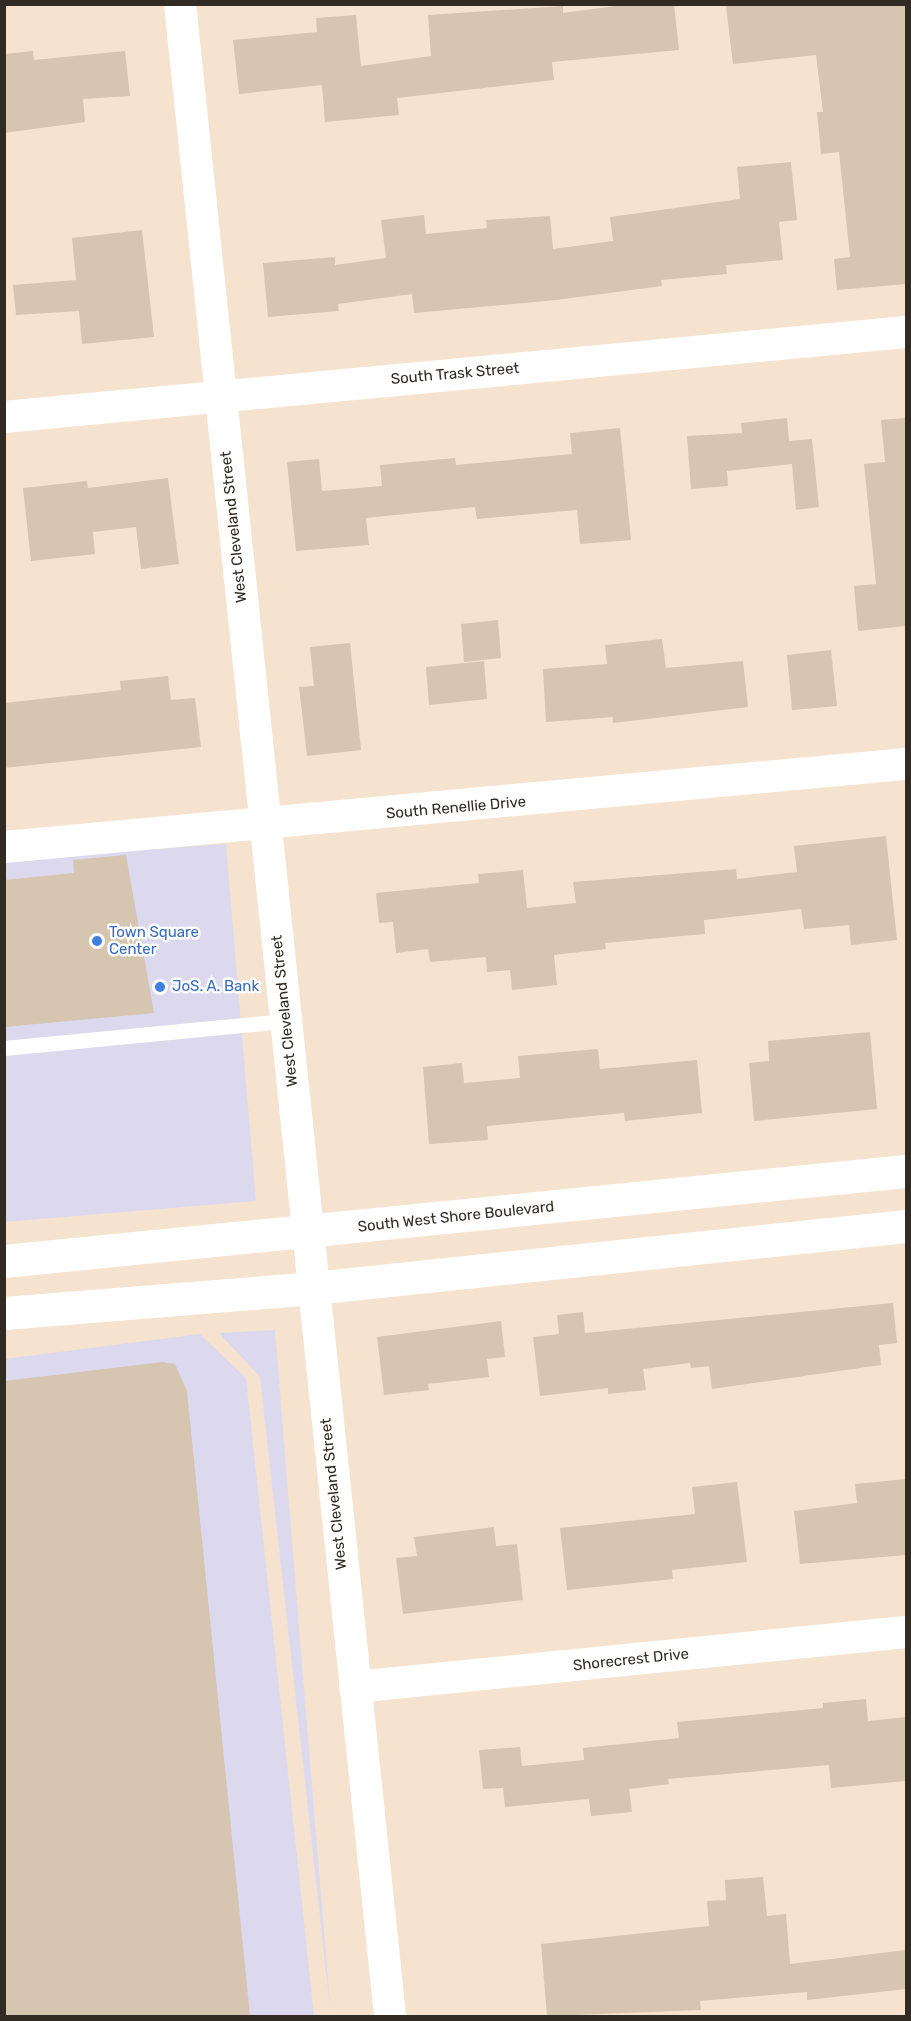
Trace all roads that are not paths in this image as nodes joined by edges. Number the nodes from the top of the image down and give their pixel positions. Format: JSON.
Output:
{"nodes":[{"id":1,"x":180,"y":4,"type":"edge"},
{"id":2,"x":906,"y":332,"type":"edge"},
{"id":3,"x":220,"y":395,"type":"junction"},
{"id":4,"x":4,"y":417,"type":"edge"},
{"id":5,"x":906,"y":764,"type":"edge"},
{"id":6,"x":266,"y":826,"type":"junction"},
{"id":7,"x":4,"y":847,"type":"edge"},
{"id":8,"x":286,"y":1021,"type":"junction"},
{"id":9,"x":4,"y":1048,"type":"edge"},
{"id":10,"x":906,"y":1171,"type":"edge"},
{"id":11,"x":906,"y":1226,"type":"edge"},
{"id":12,"x":307,"y":1234,"type":"junction"},
{"id":13,"x":4,"y":1262,"type":"edge"},
{"id":14,"x":313,"y":1288,"type":"junction"},
{"id":15,"x":4,"y":1313,"type":"edge"},
{"id":16,"x":906,"y":1632,"type":"edge"},
{"id":17,"x":355,"y":1687,"type":"junction"},
{"id":18,"x":390,"y":2016,"type":"edge"}],
"edges":[{"from":1,"to":3,"type":"street","name":"West Cleveland Street"},
{"from":2,"to":3,"type":"street","name":"South Trask Street"},
{"from":3,"to":4,"type":"street","name":"South Trask Street"},
{"from":3,"to":6,"type":"street","name":"West Cleveland Street"},
{"from":5,"to":6,"type":"street","name":"South Renellie Drive"},
{"from":6,"to":7,"type":"street","name":"South Renellie Drive"},
{"from":6,"to":8,"type":"street","name":"West Cleveland Street"},
{"from":8,"to":9,"type":"lane"},
{"from":8,"to":12,"type":"street","name":"West Cleveland Street"},
{"from":10,"to":12,"type":"street","name":"South West Shore Boulevard"},
{"from":11,"to":14,"type":"street"},
{"from":12,"to":13,"type":"street","name":"South West Shore Boulevard"},
{"from":12,"to":14,"type":"street","name":"West Cleveland Street"},
{"from":14,"to":15,"type":"street"},
{"from":14,"to":17,"type":"street","name":"West Cleveland Street"},
{"from":16,"to":17,"type":"street","name":"Shorecrest Drive"},
{"from":17,"to":18,"type":"street","name":"West Cleveland Street"}]}
